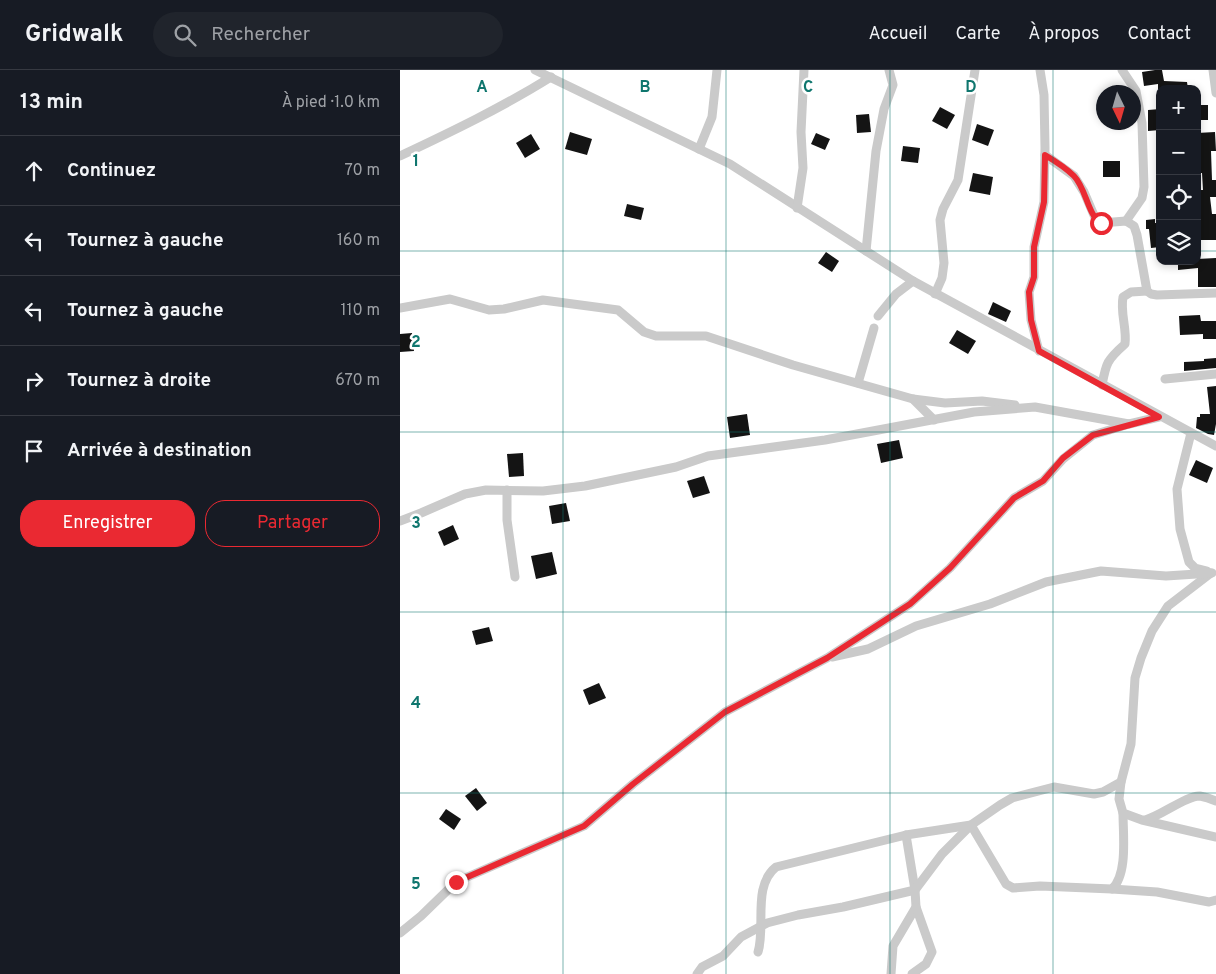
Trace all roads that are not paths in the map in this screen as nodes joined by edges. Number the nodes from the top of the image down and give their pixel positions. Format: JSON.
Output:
{"nodes":[{"id":1,"x":535,"y":70,"type":"edge"},
{"id":2,"x":718,"y":70,"type":"edge"},
{"id":3,"x":804,"y":70,"type":"edge"},
{"id":4,"x":889,"y":70,"type":"edge"},
{"id":5,"x":976,"y":70,"type":"edge"},
{"id":6,"x":1040,"y":70,"type":"edge"},
{"id":7,"x":1122,"y":70,"type":"edge"},
{"id":8,"x":1212,"y":70,"type":"edge"},
{"id":9,"x":552,"y":77,"type":"junction"},
{"id":10,"x":1216,"y":93,"type":"edge"},
{"id":11,"x":699,"y":149,"type":"junction"},
{"id":12,"x":1045,"y":155,"type":"junction"},
{"id":13,"x":400,"y":156,"type":"edge"},
{"id":14,"x":797,"y":208,"type":"junction"},
{"id":15,"x":1126,"y":221,"type":"junction"},
{"id":16,"x":866,"y":250,"type":"junction"},
{"id":17,"x":913,"y":281,"type":"junction"},
{"id":18,"x":1147,"y":291,"type":"junction"},
{"id":19,"x":1216,"y":293,"type":"edge"},
{"id":20,"x":935,"y":294,"type":"junction"},
{"id":21,"x":400,"y":308,"type":"edge"},
{"id":22,"x":878,"y":316,"type":"dead end"},
{"id":23,"x":874,"y":328,"type":"dead end"},
{"id":24,"x":1039,"y":351,"type":"junction"},
{"id":25,"x":1216,"y":374,"type":"edge"},
{"id":26,"x":1165,"y":379,"type":"dead end"},
{"id":27,"x":858,"y":383,"type":"junction"},
{"id":28,"x":1102,"y":385,"type":"junction"},
{"id":29,"x":913,"y":399,"type":"junction"},
{"id":30,"x":1035,"y":407,"type":"junction"},
{"id":31,"x":1159,"y":417,"type":"junction"},
{"id":32,"x":934,"y":420,"type":"junction"},
{"id":33,"x":1129,"y":424,"type":"junction"},
{"id":34,"x":1191,"y":433,"type":"junction"},
{"id":35,"x":1216,"y":446,"type":"edge"},
{"id":36,"x":507,"y":490,"type":"junction"},
{"id":37,"x":400,"y":521,"type":"edge"},
{"id":38,"x":1214,"y":572,"type":"edge"},
{"id":39,"x":515,"y":577,"type":"dead end"},
{"id":40,"x":827,"y":658,"type":"junction"},
{"id":41,"x":1121,"y":782,"type":"junction"},
{"id":42,"x":1216,"y":801,"type":"edge"},
{"id":43,"x":1124,"y":813,"type":"junction"},
{"id":44,"x":1142,"y":820,"type":"junction"},
{"id":45,"x":971,"y":825,"type":"junction"},
{"id":46,"x":906,"y":835,"type":"junction"},
{"id":47,"x":1216,"y":836,"type":"edge"},
{"id":48,"x":1112,"y":889,"type":"junction"},
{"id":49,"x":915,"y":890,"type":"junction"},
{"id":50,"x":1216,"y":900,"type":"edge"},
{"id":51,"x":916,"y":907,"type":"junction"},
{"id":52,"x":760,"y":927,"type":"junction"},
{"id":53,"x":400,"y":933,"type":"edge"},
{"id":54,"x":758,"y":952,"type":"dead end"},
{"id":55,"x":697,"y":974,"type":"edge"},
{"id":56,"x":891,"y":974,"type":"edge"},
{"id":57,"x":912,"y":974,"type":"edge"}],
"edges":[{"from":1,"to":9,"type":"street"},
{"from":2,"to":11,"type":"street"},
{"from":3,"to":14,"type":"street"},
{"from":4,"to":16,"type":"street"},
{"from":5,"to":20,"type":"street"},
{"from":6,"to":12,"type":"street"},
{"from":7,"to":15,"type":"street"},
{"from":8,"to":10,"type":"street"},
{"from":9,"to":11,"type":"street"},
{"from":9,"to":13,"type":"street"},
{"from":11,"to":14,"type":"street"},
{"from":12,"to":15,"type":"street"},
{"from":12,"to":24,"type":"street"},
{"from":14,"to":16,"type":"street"},
{"from":15,"to":18,"type":"street"},
{"from":16,"to":17,"type":"street"},
{"from":17,"to":20,"type":"street"},
{"from":17,"to":22,"type":"street"},
{"from":18,"to":19,"type":"street"},
{"from":18,"to":28,"type":"street"},
{"from":20,"to":24,"type":"street"},
{"from":21,"to":27,"type":"street"},
{"from":23,"to":27,"type":"street"},
{"from":24,"to":28,"type":"street"},
{"from":25,"to":26,"type":"street"},
{"from":27,"to":29,"type":"street"},
{"from":28,"to":31,"type":"street"},
{"from":29,"to":30,"type":"street"},
{"from":29,"to":32,"type":"street"},
{"from":30,"to":32,"type":"street"},
{"from":30,"to":33,"type":"street"},
{"from":31,"to":33,"type":"street"},
{"from":31,"to":34,"type":"street"},
{"from":32,"to":36,"type":"street"},
{"from":33,"to":40,"type":"street"},
{"from":34,"to":35,"type":"street"},
{"from":34,"to":38,"type":"street"},
{"from":36,"to":37,"type":"street"},
{"from":36,"to":39,"type":"street"},
{"from":38,"to":40,"type":"street"},
{"from":38,"to":41,"type":"street"},
{"from":40,"to":53,"type":"street"},
{"from":41,"to":43,"type":"street"},
{"from":41,"to":45,"type":"street"},
{"from":42,"to":44,"type":"street"},
{"from":43,"to":44,"type":"street"},
{"from":43,"to":48,"type":"street"},
{"from":44,"to":47,"type":"street"},
{"from":45,"to":46,"type":"street"},
{"from":45,"to":48,"type":"street"},
{"from":45,"to":49,"type":"street"},
{"from":46,"to":49,"type":"street"},
{"from":46,"to":52,"type":"street"},
{"from":48,"to":50,"type":"street"},
{"from":49,"to":51,"type":"street"},
{"from":49,"to":52,"type":"street"},
{"from":51,"to":56,"type":"street"},
{"from":51,"to":57,"type":"street"},
{"from":52,"to":54,"type":"street"},
{"from":52,"to":55,"type":"street"}]}
